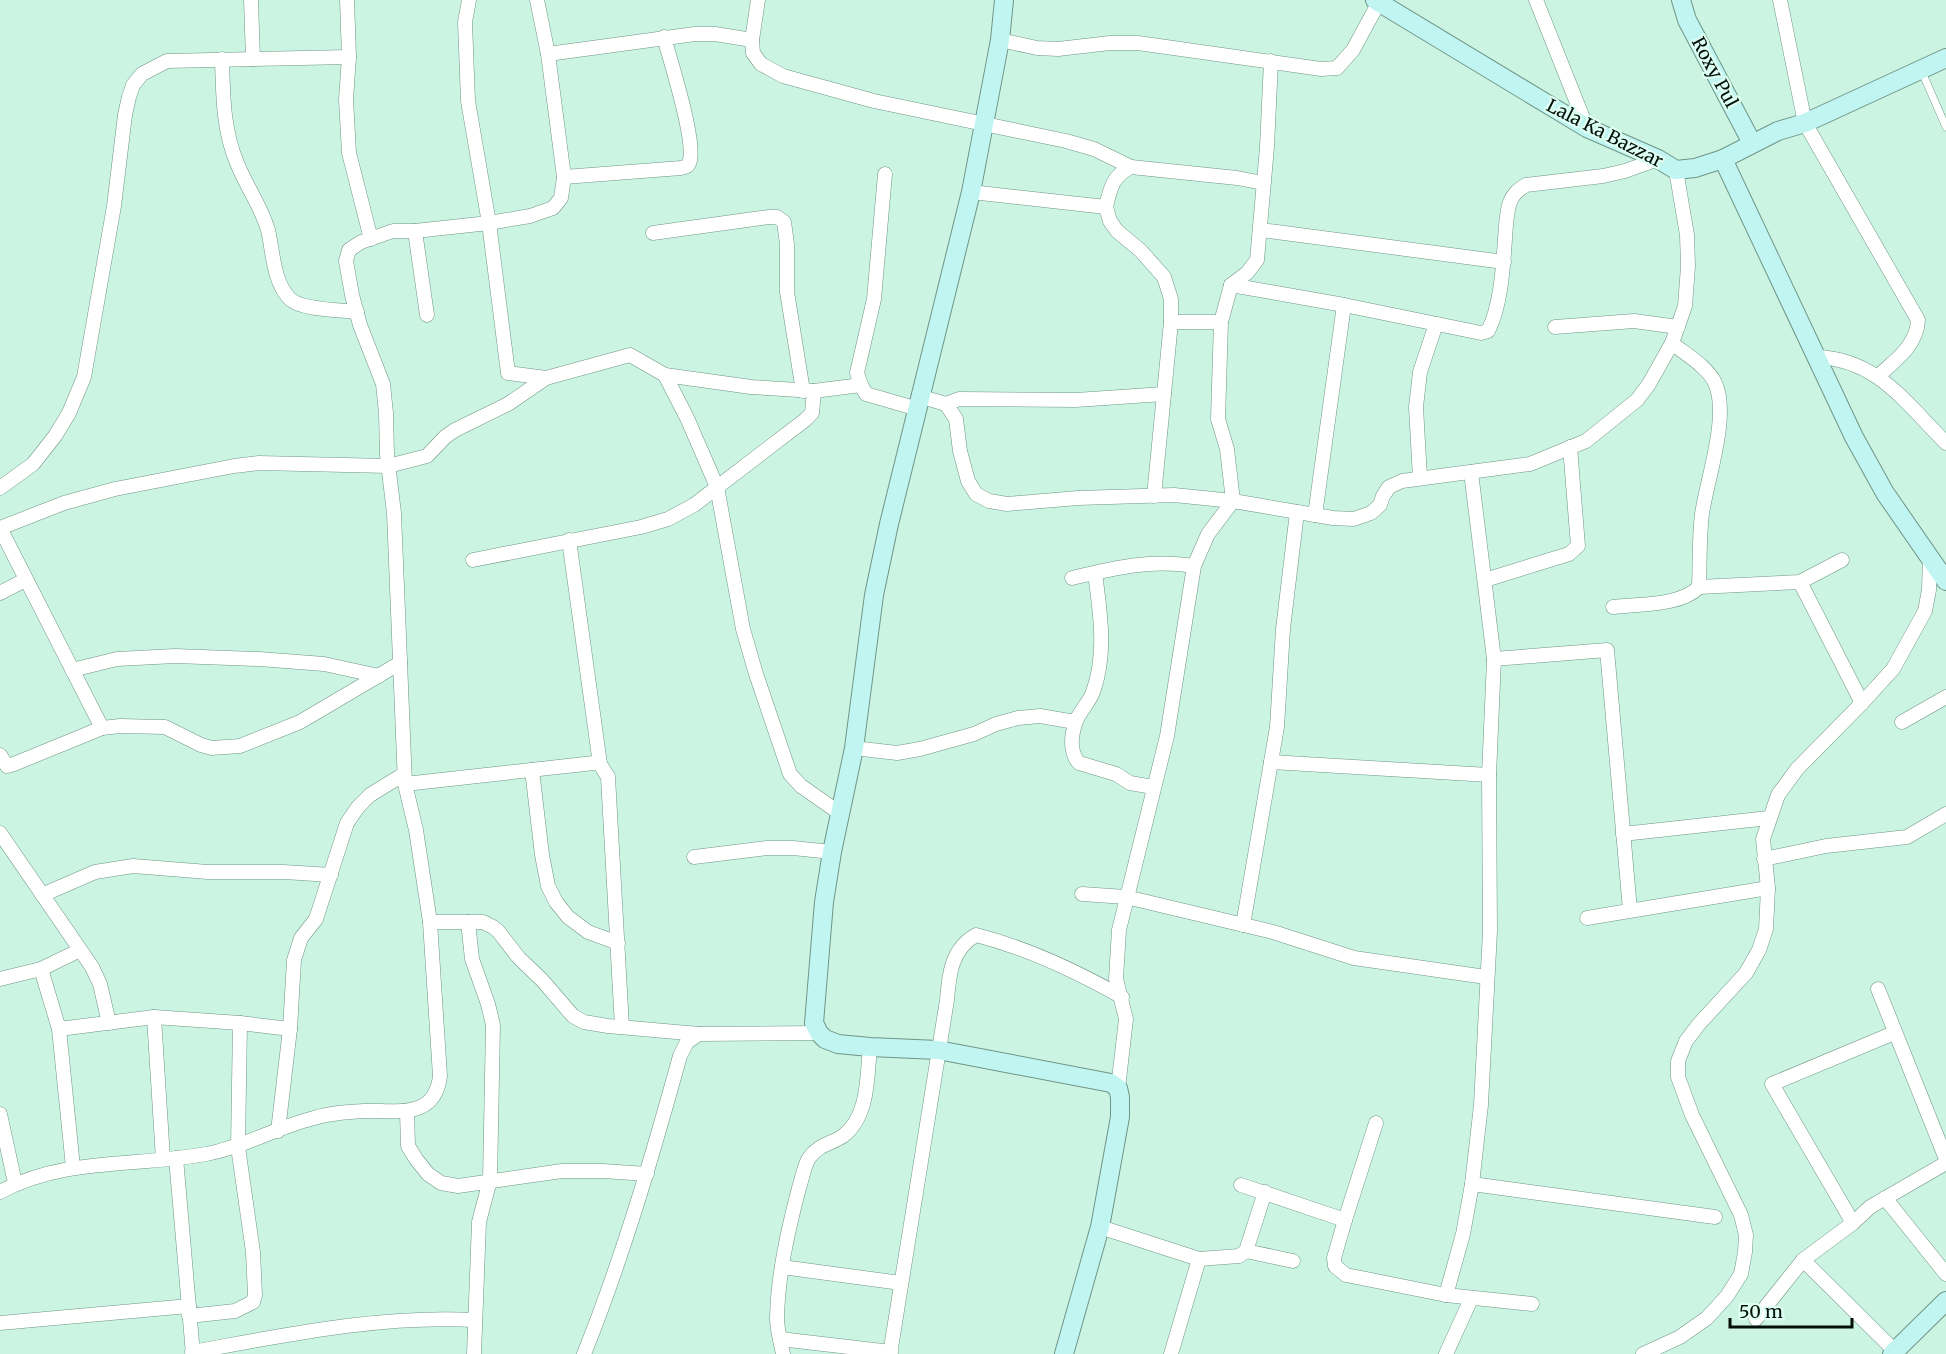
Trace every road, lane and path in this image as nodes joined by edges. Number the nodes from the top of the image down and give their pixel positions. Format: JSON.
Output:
{"nodes":[{"id":1,"x":251,"y":0,"type":"edge"},
{"id":2,"x":347,"y":0,"type":"edge"},
{"id":3,"x":470,"y":0,"type":"edge"},
{"id":4,"x":537,"y":0,"type":"edge"},
{"id":5,"x":758,"y":0,"type":"edge"},
{"id":6,"x":1004,"y":0,"type":"edge"},
{"id":7,"x":1536,"y":0,"type":"edge"},
{"id":8,"x":1681,"y":0,"type":"edge"},
{"id":9,"x":1780,"y":0,"type":"edge"},
{"id":10,"x":1377,"y":1,"type":"edge"},
{"id":11,"x":664,"y":37,"type":"junction"},
{"id":12,"x":752,"y":40,"type":"junction"},
{"id":13,"x":999,"y":40,"type":"junction"},
{"id":14,"x":548,"y":54,"type":"junction"},
{"id":15,"x":349,"y":57,"type":"junction"},
{"id":16,"x":1946,"y":58,"type":"edge"},
{"id":17,"x":222,"y":59,"type":"junction"},
{"id":18,"x":253,"y":59,"type":"junction"},
{"id":19,"x":1271,"y":61,"type":"junction"},
{"id":20,"x":1920,"y":68,"type":"junction"},
{"id":21,"x":984,"y":123,"type":"junction"},
{"id":22,"x":1805,"y":123,"type":"junction"},
{"id":23,"x":1946,"y":127,"type":"edge"},
{"id":24,"x":1587,"y":128,"type":"junction"},
{"id":25,"x":1752,"y":143,"type":"junction"},
{"id":26,"x":1658,"y":159,"type":"junction"},
{"id":27,"x":1723,"y":159,"type":"junction"},
{"id":28,"x":1131,"y":167,"type":"junction"},
{"id":29,"x":1676,"y":170,"type":"junction"},
{"id":30,"x":885,"y":174,"type":"dead end"},
{"id":31,"x":564,"y":177,"type":"junction"},
{"id":32,"x":1263,"y":183,"type":"junction"},
{"id":33,"x":971,"y":192,"type":"junction"},
{"id":34,"x":1106,"y":207,"type":"junction"},
{"id":35,"x":489,"y":223,"type":"junction"},
{"id":36,"x":1261,"y":230,"type":"junction"},
{"id":37,"x":416,"y":231,"type":"junction"},
{"id":38,"x":653,"y":233,"type":"dead end"},
{"id":39,"x":371,"y":239,"type":"junction"},
{"id":40,"x":1504,"y":262,"type":"junction"},
{"id":41,"x":1231,"y":285,"type":"junction"},
{"id":42,"x":1344,"y":305,"type":"junction"},
{"id":43,"x":357,"y":312,"type":"junction"},
{"id":44,"x":428,"y":315,"type":"dead end"},
{"id":45,"x":1171,"y":322,"type":"junction"},
{"id":46,"x":1221,"y":322,"type":"junction"},
{"id":47,"x":1436,"y":324,"type":"junction"},
{"id":48,"x":1555,"y":327,"type":"dead end"},
{"id":49,"x":1678,"y":327,"type":"junction"},
{"id":50,"x":1672,"y":343,"type":"junction"},
{"id":51,"x":1816,"y":357,"type":"junction"},
{"id":52,"x":665,"y":375,"type":"junction"},
{"id":53,"x":1878,"y":376,"type":"junction"},
{"id":54,"x":546,"y":378,"type":"junction"},
{"id":55,"x":861,"y":385,"type":"junction"},
{"id":56,"x":809,"y":391,"type":"junction"},
{"id":57,"x":1164,"y":394,"type":"junction"},
{"id":58,"x":920,"y":403,"type":"junction"},
{"id":59,"x":946,"y":404,"type":"junction"},
{"id":60,"x":1946,"y":442,"type":"edge"},
{"id":61,"x":1570,"y":447,"type":"junction"},
{"id":62,"x":388,"y":466,"type":"junction"},
{"id":63,"x":1472,"y":472,"type":"junction"},
{"id":64,"x":1420,"y":478,"type":"junction"},
{"id":65,"x":717,"y":487,"type":"junction"},
{"id":66,"x":0,"y":489,"type":"edge"},
{"id":67,"x":1154,"y":496,"type":"junction"},
{"id":68,"x":1233,"y":501,"type":"junction"},
{"id":69,"x":1298,"y":512,"type":"junction"},
{"id":70,"x":1315,"y":515,"type":"junction"},
{"id":71,"x":0,"y":528,"type":"edge"},
{"id":72,"x":569,"y":540,"type":"junction"},
{"id":73,"x":1930,"y":558,"type":"junction"},
{"id":74,"x":473,"y":560,"type":"dead end"},
{"id":75,"x":1842,"y":560,"type":"dead end"},
{"id":76,"x":1194,"y":566,"type":"junction"},
{"id":77,"x":1095,"y":573,"type":"junction"},
{"id":78,"x":1072,"y":578,"type":"dead end"},
{"id":79,"x":25,"y":580,"type":"junction"},
{"id":80,"x":1485,"y":580,"type":"junction"},
{"id":81,"x":1946,"y":581,"type":"edge"},
{"id":82,"x":1800,"y":582,"type":"junction"},
{"id":83,"x":1699,"y":587,"type":"junction"},
{"id":84,"x":0,"y":593,"type":"edge"},
{"id":85,"x":1613,"y":607,"type":"dead end"},
{"id":86,"x":1494,"y":659,"type":"junction"},
{"id":87,"x":400,"y":663,"type":"junction"},
{"id":88,"x":72,"y":670,"type":"junction"},
{"id":89,"x":380,"y":676,"type":"junction"},
{"id":90,"x":1946,"y":697,"type":"edge"},
{"id":91,"x":1862,"y":703,"type":"junction"},
{"id":92,"x":1075,"y":722,"type":"junction"},
{"id":93,"x":1902,"y":722,"type":"dead end"},
{"id":94,"x":102,"y":728,"type":"junction"},
{"id":95,"x":854,"y":748,"type":"junction"},
{"id":96,"x":1271,"y":762,"type":"junction"},
{"id":97,"x":2,"y":764,"type":"edge"},
{"id":98,"x":600,"y":764,"type":"junction"},
{"id":99,"x":532,"y":770,"type":"junction"},
{"id":100,"x":1490,"y":775,"type":"junction"},
{"id":101,"x":405,"y":779,"type":"junction"},
{"id":102,"x":1153,"y":787,"type":"junction"},
{"id":103,"x":841,"y":814,"type":"junction"},
{"id":104,"x":1946,"y":814,"type":"edge"},
{"id":105,"x":1769,"y":818,"type":"junction"},
{"id":106,"x":0,"y":833,"type":"edge"},
{"id":107,"x":1623,"y":834,"type":"junction"},
{"id":108,"x":832,"y":852,"type":"junction"},
{"id":109,"x":694,"y":857,"type":"dead end"},
{"id":110,"x":1764,"y":859,"type":"junction"},
{"id":111,"x":331,"y":875,"type":"junction"},
{"id":112,"x":1768,"y":888,"type":"junction"},
{"id":113,"x":1082,"y":894,"type":"dead end"},
{"id":114,"x":42,"y":896,"type":"junction"},
{"id":115,"x":1126,"y":897,"type":"junction"},
{"id":116,"x":1630,"y":910,"type":"junction"},
{"id":117,"x":1587,"y":918,"type":"dead end"},
{"id":118,"x":430,"y":922,"type":"junction"},
{"id":119,"x":468,"y":922,"type":"junction"},
{"id":120,"x":1243,"y":925,"type":"junction"},
{"id":121,"x":618,"y":942,"type":"junction"},
{"id":122,"x":80,"y":950,"type":"junction"},
{"id":123,"x":41,"y":969,"type":"junction"},
{"id":124,"x":1486,"y":977,"type":"junction"},
{"id":125,"x":0,"y":978,"type":"edge"},
{"id":126,"x":1878,"y":989,"type":"dead end"},
{"id":127,"x":1122,"y":997,"type":"junction"},
{"id":128,"x":154,"y":1017,"type":"junction"},
{"id":129,"x":109,"y":1023,"type":"junction"},
{"id":130,"x":240,"y":1023,"type":"junction"},
{"id":131,"x":622,"y":1027,"type":"junction"},
{"id":132,"x":58,"y":1029,"type":"junction"},
{"id":133,"x":290,"y":1029,"type":"junction"},
{"id":134,"x":819,"y":1033,"type":"junction"},
{"id":135,"x":1894,"y":1033,"type":"junction"},
{"id":136,"x":699,"y":1034,"type":"junction"},
{"id":137,"x":870,"y":1047,"type":"junction"},
{"id":138,"x":938,"y":1050,"type":"junction"},
{"id":139,"x":1118,"y":1088,"type":"junction"},
{"id":140,"x":406,"y":1112,"type":"junction"},
{"id":141,"x":0,"y":1114,"type":"edge"},
{"id":142,"x":1376,"y":1123,"type":"dead end"},
{"id":143,"x":278,"y":1131,"type":"junction"},
{"id":144,"x":238,"y":1147,"type":"junction"},
{"id":145,"x":170,"y":1159,"type":"junction"},
{"id":146,"x":1946,"y":1161,"type":"edge"},
{"id":147,"x":73,"y":1167,"type":"junction"},
{"id":148,"x":647,"y":1174,"type":"junction"},
{"id":149,"x":490,"y":1180,"type":"junction"},
{"id":150,"x":15,"y":1183,"type":"junction"},
{"id":151,"x":1472,"y":1184,"type":"junction"},
{"id":152,"x":1241,"y":1185,"type":"dead end"},
{"id":153,"x":0,"y":1192,"type":"edge"},
{"id":154,"x":1265,"y":1192,"type":"junction"},
{"id":155,"x":1886,"y":1198,"type":"junction"},
{"id":156,"x":1715,"y":1217,"type":"dead end"},
{"id":157,"x":1345,"y":1220,"type":"junction"},
{"id":158,"x":1853,"y":1223,"type":"junction"},
{"id":159,"x":1100,"y":1227,"type":"junction"},
{"id":160,"x":1246,"y":1251,"type":"junction"},
{"id":161,"x":1199,"y":1259,"type":"junction"},
{"id":162,"x":1293,"y":1260,"type":"dead end"},
{"id":163,"x":1803,"y":1260,"type":"junction"},
{"id":164,"x":782,"y":1267,"type":"junction"},
{"id":165,"x":1946,"y":1274,"type":"edge"},
{"id":166,"x":901,"y":1283,"type":"junction"},
{"id":167,"x":1446,"y":1295,"type":"junction"},
{"id":168,"x":1471,"y":1299,"type":"junction"},
{"id":169,"x":1532,"y":1304,"type":"dead end"},
{"id":170,"x":1944,"y":1306,"type":"edge"},
{"id":171,"x":189,"y":1311,"type":"junction"},
{"id":172,"x":1756,"y":1319,"type":"dead end"},
{"id":173,"x":475,"y":1320,"type":"junction"},
{"id":174,"x":0,"y":1323,"type":"edge"},
{"id":175,"x":780,"y":1339,"type":"junction"},
{"id":176,"x":193,"y":1353,"type":"edge"},
{"id":177,"x":891,"y":1353,"type":"edge"},
{"id":178,"x":1895,"y":1353,"type":"edge"},
{"id":179,"x":474,"y":1354,"type":"edge"},
{"id":180,"x":586,"y":1354,"type":"edge"},
{"id":181,"x":783,"y":1354,"type":"edge"},
{"id":182,"x":1064,"y":1354,"type":"edge"},
{"id":183,"x":1171,"y":1354,"type":"edge"},
{"id":184,"x":1446,"y":1354,"type":"edge"},
{"id":185,"x":1643,"y":1354,"type":"edge"}],
"edges":[{"from":1,"to":18,"type":"street"},
{"from":2,"to":15,"type":"street"},
{"from":3,"to":35,"type":"street"},
{"from":4,"to":14,"type":"street"},
{"from":5,"to":12,"type":"street"},
{"from":6,"to":13,"type":"street"},
{"from":7,"to":24,"type":"street"},
{"from":8,"to":25,"type":"street","name":"Roxy Pul"},
{"from":9,"to":22,"type":"street"},
{"from":10,"to":19,"type":"street"},
{"from":10,"to":24,"type":"street","name":"Lala Ka Bazzar"},
{"from":11,"to":12,"type":"street"},
{"from":11,"to":14,"type":"street"},
{"from":11,"to":31,"type":"street"},
{"from":12,"to":21,"type":"street"},
{"from":13,"to":19,"type":"street"},
{"from":13,"to":21,"type":"street"},
{"from":14,"to":31,"type":"street"},
{"from":15,"to":18,"type":"street"},
{"from":15,"to":39,"type":"street"},
{"from":16,"to":20,"type":"street","name":"Lala Ka Bazzar"},
{"from":17,"to":18,"type":"street"},
{"from":17,"to":43,"type":"street"},
{"from":17,"to":66,"type":"street"},
{"from":19,"to":32,"type":"street"},
{"from":20,"to":22,"type":"street","name":"Lala Ka Bazzar"},
{"from":20,"to":23,"type":"lane"},
{"from":21,"to":28,"type":"street"},
{"from":21,"to":33,"type":"street"},
{"from":22,"to":25,"type":"street","name":"Lala Ka Bazzar"},
{"from":22,"to":53,"type":"street"},
{"from":24,"to":26,"type":"street","name":"Lala Ka Bazzar"},
{"from":25,"to":27,"type":"street","name":"Lala Ka Bazzar"},
{"from":26,"to":29,"type":"street","name":"Lala Ka Bazzar"},
{"from":26,"to":40,"type":"street"},
{"from":27,"to":29,"type":"street","name":"Lala Ka Bazzar"},
{"from":27,"to":51,"type":"street"},
{"from":28,"to":32,"type":"street"},
{"from":28,"to":34,"type":"street"},
{"from":29,"to":49,"type":"street"},
{"from":30,"to":55,"type":"street"},
{"from":31,"to":35,"type":"street"},
{"from":32,"to":36,"type":"street"},
{"from":33,"to":34,"type":"street"},
{"from":33,"to":58,"type":"street"},
{"from":34,"to":45,"type":"street"},
{"from":35,"to":37,"type":"street"},
{"from":35,"to":54,"type":"street"},
{"from":36,"to":40,"type":"street"},
{"from":36,"to":41,"type":"street"},
{"from":37,"to":39,"type":"street"},
{"from":37,"to":44,"type":"street"},
{"from":38,"to":56,"type":"street"},
{"from":39,"to":43,"type":"street"},
{"from":40,"to":47,"type":"street"},
{"from":41,"to":42,"type":"street"},
{"from":41,"to":46,"type":"street"},
{"from":42,"to":47,"type":"street"},
{"from":42,"to":70,"type":"street"},
{"from":43,"to":62,"type":"street"},
{"from":45,"to":46,"type":"street"},
{"from":45,"to":57,"type":"street"},
{"from":46,"to":68,"type":"street"},
{"from":47,"to":64,"type":"street"},
{"from":48,"to":49,"type":"street"},
{"from":49,"to":50,"type":"street"},
{"from":50,"to":61,"type":"street"},
{"from":50,"to":83,"type":"street"},
{"from":51,"to":53,"type":"street"},
{"from":51,"to":73,"type":"street"},
{"from":52,"to":54,"type":"street"},
{"from":52,"to":56,"type":"street"},
{"from":52,"to":65,"type":"street"},
{"from":53,"to":60,"type":"street"},
{"from":54,"to":62,"type":"street"},
{"from":55,"to":56,"type":"street"},
{"from":55,"to":58,"type":"street"},
{"from":56,"to":65,"type":"street"},
{"from":57,"to":59,"type":"street"},
{"from":57,"to":67,"type":"street"},
{"from":58,"to":59,"type":"street"},
{"from":58,"to":95,"type":"street"},
{"from":59,"to":67,"type":"street"},
{"from":61,"to":63,"type":"street"},
{"from":61,"to":80,"type":"street"},
{"from":62,"to":71,"type":"street"},
{"from":62,"to":87,"type":"street"},
{"from":63,"to":64,"type":"street"},
{"from":63,"to":80,"type":"street"},
{"from":64,"to":70,"type":"street"},
{"from":65,"to":72,"type":"street"},
{"from":65,"to":103,"type":"street"},
{"from":67,"to":68,"type":"street"},
{"from":68,"to":69,"type":"street"},
{"from":68,"to":76,"type":"street"},
{"from":69,"to":70,"type":"street"},
{"from":69,"to":96,"type":"street"},
{"from":71,"to":79,"type":"street"},
{"from":72,"to":74,"type":"street"},
{"from":72,"to":98,"type":"street"},
{"from":73,"to":81,"type":"street"},
{"from":73,"to":91,"type":"street"},
{"from":75,"to":82,"type":"street"},
{"from":76,"to":77,"type":"street"},
{"from":76,"to":102,"type":"street"},
{"from":77,"to":78,"type":"street"},
{"from":77,"to":92,"type":"street"},
{"from":79,"to":84,"type":"street"},
{"from":79,"to":88,"type":"street"},
{"from":80,"to":86,"type":"street"},
{"from":82,"to":83,"type":"street"},
{"from":82,"to":91,"type":"street"},
{"from":83,"to":85,"type":"street"},
{"from":86,"to":100,"type":"street"},
{"from":86,"to":107,"type":"street"},
{"from":87,"to":89,"type":"street"},
{"from":87,"to":101,"type":"street"},
{"from":88,"to":89,"type":"street"},
{"from":88,"to":94,"type":"street"},
{"from":89,"to":94,"type":"street"},
{"from":90,"to":93,"type":"street"},
{"from":91,"to":105,"type":"street"},
{"from":92,"to":95,"type":"street"},
{"from":92,"to":102,"type":"street"},
{"from":94,"to":97,"type":"street"},
{"from":95,"to":103,"type":"street"},
{"from":96,"to":100,"type":"street"},
{"from":96,"to":120,"type":"street"},
{"from":98,"to":99,"type":"street"},
{"from":98,"to":121,"type":"street"},
{"from":99,"to":101,"type":"street"},
{"from":99,"to":121,"type":"street"},
{"from":100,"to":124,"type":"street"},
{"from":101,"to":111,"type":"street"},
{"from":101,"to":118,"type":"street"},
{"from":102,"to":115,"type":"street"},
{"from":103,"to":108,"type":"street"},
{"from":104,"to":110,"type":"street"},
{"from":105,"to":107,"type":"street"},
{"from":105,"to":110,"type":"street"},
{"from":106,"to":114,"type":"street"},
{"from":107,"to":116,"type":"street"},
{"from":108,"to":109,"type":"street"},
{"from":108,"to":134,"type":"street"},
{"from":110,"to":112,"type":"street"},
{"from":111,"to":114,"type":"street"},
{"from":111,"to":133,"type":"street"},
{"from":112,"to":116,"type":"street"},
{"from":112,"to":185,"type":"street"},
{"from":113,"to":115,"type":"street"},
{"from":114,"to":122,"type":"street"},
{"from":115,"to":120,"type":"street"},
{"from":115,"to":127,"type":"street"},
{"from":116,"to":117,"type":"street"},
{"from":118,"to":119,"type":"street"},
{"from":118,"to":140,"type":"street"},
{"from":119,"to":131,"type":"street"},
{"from":119,"to":149,"type":"street"},
{"from":120,"to":124,"type":"street"},
{"from":121,"to":131,"type":"street"},
{"from":122,"to":123,"type":"street"},
{"from":122,"to":129,"type":"street"},
{"from":123,"to":125,"type":"street"},
{"from":123,"to":132,"type":"street"},
{"from":124,"to":151,"type":"street"},
{"from":126,"to":135,"type":"street"},
{"from":127,"to":138,"type":"street"},
{"from":127,"to":139,"type":"street"},
{"from":128,"to":129,"type":"street"},
{"from":128,"to":130,"type":"street"},
{"from":128,"to":145,"type":"street"},
{"from":129,"to":132,"type":"street"},
{"from":130,"to":133,"type":"street"},
{"from":130,"to":144,"type":"street"},
{"from":131,"to":136,"type":"street"},
{"from":132,"to":147,"type":"street"},
{"from":133,"to":143,"type":"street"},
{"from":134,"to":136,"type":"street"},
{"from":134,"to":137,"type":"street"},
{"from":135,"to":146,"type":"street"},
{"from":135,"to":158,"type":"street"},
{"from":136,"to":148,"type":"street"},
{"from":137,"to":138,"type":"street"},
{"from":137,"to":164,"type":"street"},
{"from":138,"to":139,"type":"street"},
{"from":138,"to":166,"type":"street"},
{"from":139,"to":159,"type":"street"},
{"from":140,"to":143,"type":"street"},
{"from":140,"to":149,"type":"street"},
{"from":141,"to":150,"type":"street"},
{"from":142,"to":157,"type":"street"},
{"from":143,"to":144,"type":"street"},
{"from":144,"to":145,"type":"street"},
{"from":144,"to":171,"type":"street"},
{"from":145,"to":147,"type":"street"},
{"from":145,"to":171,"type":"street"},
{"from":146,"to":155,"type":"street"},
{"from":147,"to":150,"type":"street"},
{"from":148,"to":149,"type":"street"},
{"from":148,"to":180,"type":"street"},
{"from":149,"to":173,"type":"street"},
{"from":150,"to":153,"type":"street"},
{"from":151,"to":156,"type":"street"},
{"from":151,"to":167,"type":"street"},
{"from":152,"to":154,"type":"street"},
{"from":154,"to":157,"type":"street"},
{"from":154,"to":160,"type":"street"},
{"from":155,"to":158,"type":"street"},
{"from":155,"to":165,"type":"street"},
{"from":157,"to":167,"type":"street"},
{"from":158,"to":163,"type":"street"},
{"from":159,"to":161,"type":"street"},
{"from":159,"to":182,"type":"street"},
{"from":160,"to":161,"type":"street"},
{"from":160,"to":162,"type":"street"},
{"from":161,"to":183,"type":"street"},
{"from":163,"to":172,"type":"street"},
{"from":163,"to":178,"type":"street"},
{"from":164,"to":166,"type":"street"},
{"from":164,"to":175,"type":"street"},
{"from":166,"to":177,"type":"street"},
{"from":167,"to":168,"type":"street"},
{"from":168,"to":169,"type":"street"},
{"from":168,"to":184,"type":"street"},
{"from":170,"to":178,"type":"street"},
{"from":171,"to":174,"type":"street"},
{"from":171,"to":176,"type":"street"},
{"from":173,"to":176,"type":"street"},
{"from":173,"to":179,"type":"street"},
{"from":175,"to":177,"type":"street"},
{"from":175,"to":181,"type":"street"}]}
